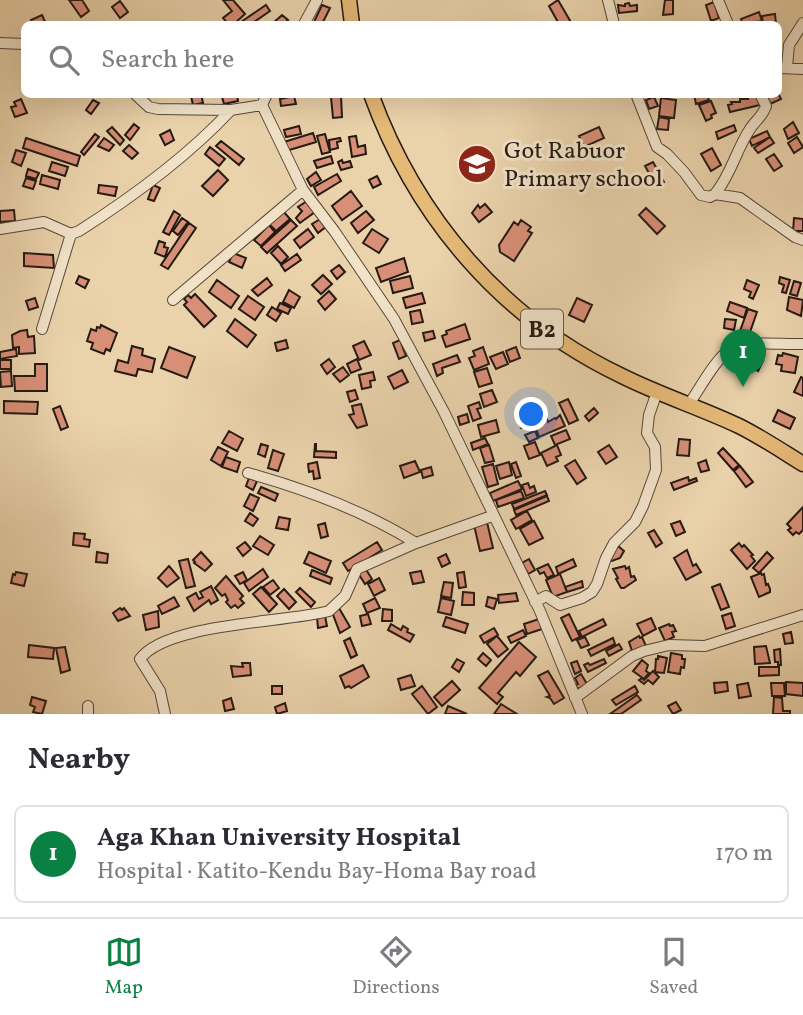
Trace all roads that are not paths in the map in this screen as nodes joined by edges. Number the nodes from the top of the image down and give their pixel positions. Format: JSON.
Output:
{"nodes":[{"id":1,"x":304,"y":0,"type":"edge"},
{"id":2,"x":349,"y":0,"type":"edge"},
{"id":3,"x":608,"y":0,"type":"edge"},
{"id":4,"x":718,"y":0,"type":"edge"},
{"id":5,"x":315,"y":4,"type":"edge"},
{"id":6,"x":306,"y":21,"type":"edge"},
{"id":7,"x":352,"y":21,"type":"edge"},
{"id":8,"x":613,"y":21,"type":"edge"},
{"id":9,"x":727,"y":21,"type":"edge"},
{"id":10,"x":803,"y":23,"type":"edge"},
{"id":11,"x":0,"y":43,"type":"edge"},
{"id":12,"x":21,"y":44,"type":"edge"},
{"id":13,"x":783,"y":67,"type":"edge"},
{"id":14,"x":803,"y":69,"type":"edge"},
{"id":15,"x":139,"y":98,"type":"edge"},
{"id":16,"x":265,"y":98,"type":"edge"},
{"id":17,"x":373,"y":98,"type":"edge"},
{"id":18,"x":638,"y":98,"type":"edge"},
{"id":19,"x":762,"y":98,"type":"edge"},
{"id":20,"x":262,"y":105,"type":"junction"},
{"id":21,"x":231,"y":110,"type":"junction"},
{"id":22,"x":303,"y":190,"type":"junction"},
{"id":23,"x":715,"y":194,"type":"junction"},
{"id":24,"x":0,"y":229,"type":"edge"},
{"id":25,"x":71,"y":234,"type":"junction"},
{"id":26,"x":803,"y":240,"type":"edge"},
{"id":27,"x":173,"y":300,"type":"dead end"},
{"id":28,"x":42,"y":328,"type":"dead end"},
{"id":29,"x":803,"y":344,"type":"edge"},
{"id":30,"x":657,"y":392,"type":"junction"},
{"id":31,"x":689,"y":404,"type":"junction"},
{"id":32,"x":803,"y":464,"type":"edge"},
{"id":33,"x":248,"y":473,"type":"dead end"},
{"id":34,"x":492,"y":516,"type":"junction"},
{"id":35,"x":416,"y":543,"type":"junction"},
{"id":36,"x":535,"y":602,"type":"junction"},
{"id":37,"x":803,"y":615,"type":"edge"},
{"id":38,"x":575,"y":698,"type":"junction"},
{"id":39,"x":165,"y":714,"type":"edge"},
{"id":40,"x":582,"y":714,"type":"edge"}],
"edges":[{"from":1,"to":5,"type":"street"},
{"from":2,"to":7,"type":"highway"},
{"from":3,"to":8,"type":"street"},
{"from":4,"to":9,"type":"street"},
{"from":5,"to":6,"type":"street"},
{"from":10,"to":13,"type":"street"},
{"from":11,"to":12,"type":"street"},
{"from":13,"to":14,"type":"street"},
{"from":15,"to":21,"type":"street"},
{"from":16,"to":20,"type":"street"},
{"from":17,"to":30,"type":"highway","number":"B2"},
{"from":18,"to":23,"type":"street"},
{"from":19,"to":23,"type":"street"},
{"from":20,"to":21,"type":"street"},
{"from":20,"to":22,"type":"street"},
{"from":21,"to":25,"type":"street"},
{"from":22,"to":27,"type":"street"},
{"from":22,"to":34,"type":"street"},
{"from":23,"to":26,"type":"street"},
{"from":24,"to":25,"type":"street"},
{"from":25,"to":28,"type":"street"},
{"from":29,"to":31,"type":"street"},
{"from":30,"to":31,"type":"highway","number":"B2"},
{"from":30,"to":36,"type":"street"},
{"from":31,"to":32,"type":"highway","number":"B2"},
{"from":33,"to":35,"type":"street"},
{"from":34,"to":35,"type":"street"},
{"from":34,"to":36,"type":"street"},
{"from":35,"to":39,"type":"street"},
{"from":36,"to":38,"type":"street"},
{"from":37,"to":38,"type":"street"},
{"from":38,"to":40,"type":"street"}]}
